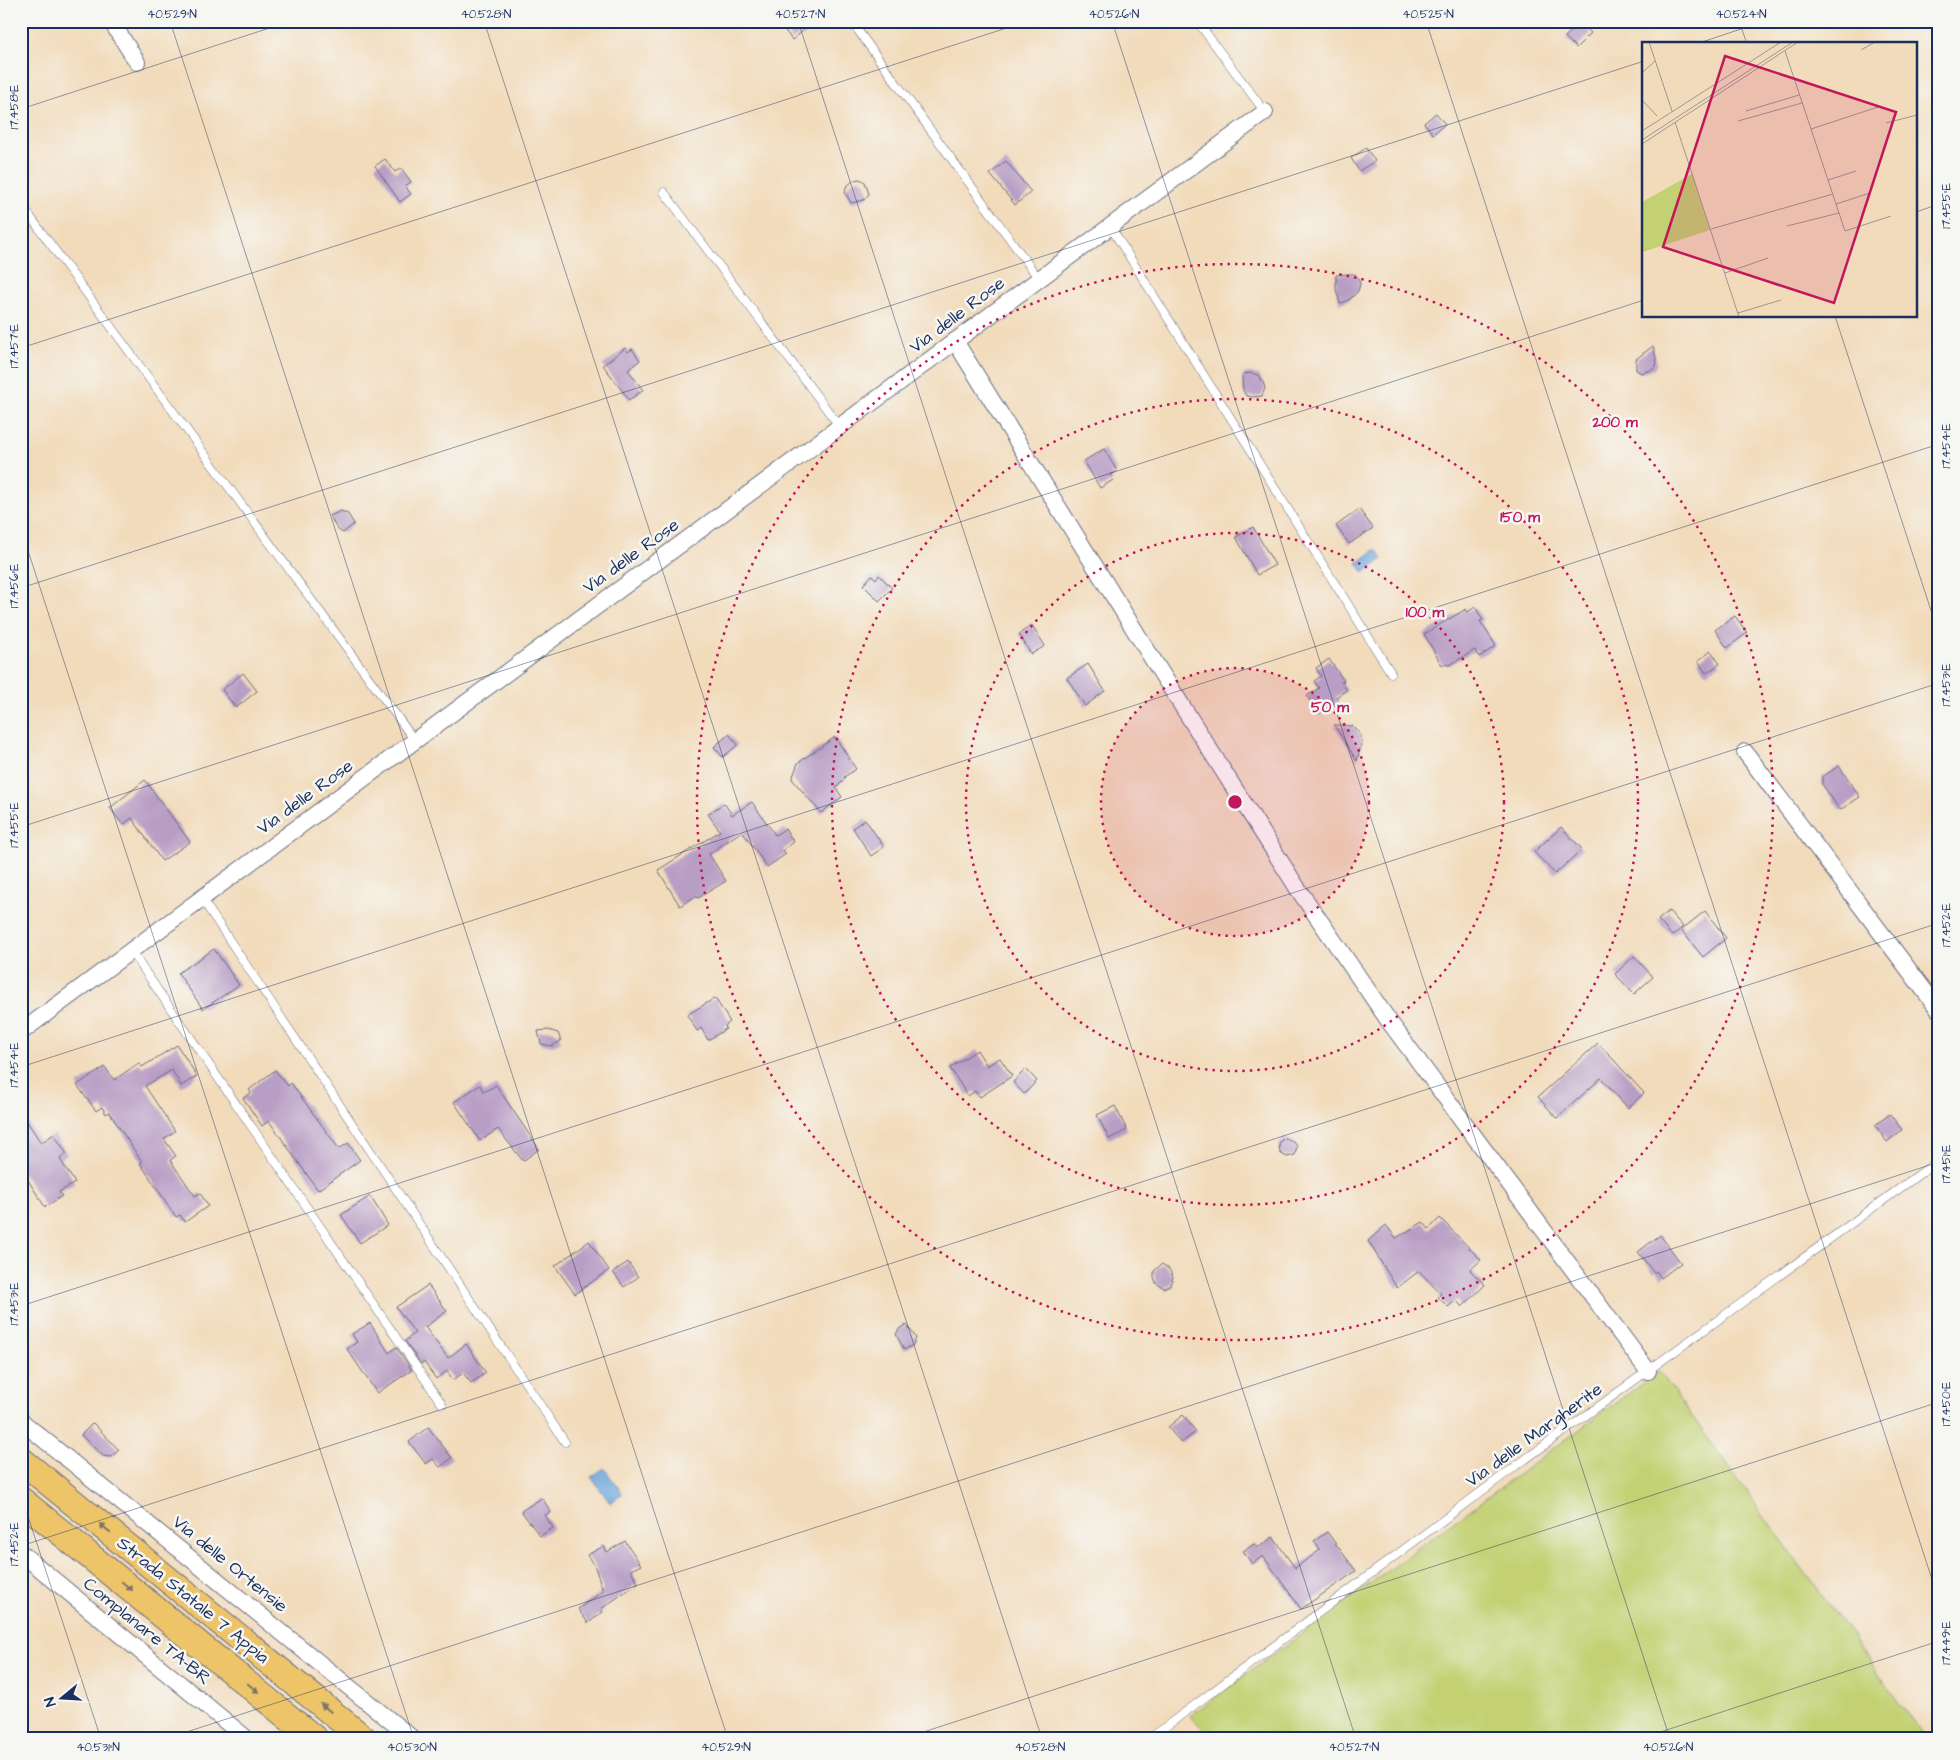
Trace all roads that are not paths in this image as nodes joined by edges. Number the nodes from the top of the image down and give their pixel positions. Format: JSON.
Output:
{"nodes":[{"id":1,"x":111,"y":21,"type":"edge"},
{"id":2,"x":851,"y":21,"type":"edge"},
{"id":3,"x":1198,"y":21,"type":"edge"},
{"id":4,"x":137,"y":62,"type":"dead end"},
{"id":5,"x":1265,"y":112,"type":"joint"},
{"id":6,"x":664,"y":192,"type":"dead end"},
{"id":7,"x":21,"y":204,"type":"edge"},
{"id":8,"x":1110,"y":226,"type":"junction"},
{"id":9,"x":1039,"y":279,"type":"junction"},
{"id":10,"x":955,"y":341,"type":"junction"},
{"id":11,"x":840,"y":427,"type":"junction"},
{"id":12,"x":1391,"y":673,"type":"dead end"},
{"id":13,"x":415,"y":741,"type":"junction"},
{"id":14,"x":1745,"y":752,"type":"dead end"},
{"id":15,"x":202,"y":898,"type":"junction"},
{"id":16,"x":131,"y":951,"type":"junction"},
{"id":17,"x":1939,"y":1010,"type":"edge"},
{"id":18,"x":21,"y":1032,"type":"edge"},
{"id":19,"x":1939,"y":1160,"type":"edge"},
{"id":20,"x":1648,"y":1371,"type":"junction"},
{"id":21,"x":442,"y":1404,"type":"dead end"},
{"id":22,"x":21,"y":1421,"type":"edge"},
{"id":23,"x":565,"y":1442,"type":"dead end"},
{"id":24,"x":21,"y":1460,"type":"edge"},
{"id":25,"x":21,"y":1500,"type":"edge"},
{"id":26,"x":21,"y":1553,"type":"edge"},
{"id":27,"x":246,"y":1739,"type":"edge"},
{"id":28,"x":315,"y":1739,"type":"edge"},
{"id":29,"x":364,"y":1739,"type":"edge"},
{"id":30,"x":413,"y":1739,"type":"edge"},
{"id":31,"x":1150,"y":1739,"type":"edge"}],
"edges":[{"from":1,"to":4,"type":"street"},
{"from":2,"to":9,"type":"lane"},
{"from":3,"to":5,"type":"lane"},
{"from":5,"to":8,"type":"street","name":"Via delle Rose"},
{"from":6,"to":11,"type":"lane"},
{"from":7,"to":13,"type":"lane"},
{"from":8,"to":9,"type":"street","name":"Via delle Rose"},
{"from":8,"to":12,"type":"lane"},
{"from":9,"to":10,"type":"street","name":"Via delle Rose"},
{"from":10,"to":11,"type":"street","name":"Via delle Rose"},
{"from":10,"to":20,"type":"street"},
{"from":11,"to":13,"type":"street","name":"Via delle Rose"},
{"from":13,"to":15,"type":"street","name":"Via delle Rose"},
{"from":14,"to":17,"type":"street"},
{"from":15,"to":16,"type":"street","name":"Via delle Rose"},
{"from":15,"to":23,"type":"lane"},
{"from":16,"to":18,"type":"street","name":"Via delle Rose"},
{"from":16,"to":21,"type":"lane"},
{"from":19,"to":20,"type":"lane","name":"Via delle Margherite"},
{"from":20,"to":31,"type":"lane","name":"Via delle Margherite"},
{"from":22,"to":30,"type":"street","name":"Via delle Ortensie"},
{"from":29,"to":24,"type":"highway","name":"Strada Statale 7 Appia","one_way":true},
{"from":25,"to":28,"type":"highway","name":"Strada Statale 7 Appia","one_way":true},
{"from":26,"to":27,"type":"street","name":"Complanare TA-BR"}]}
